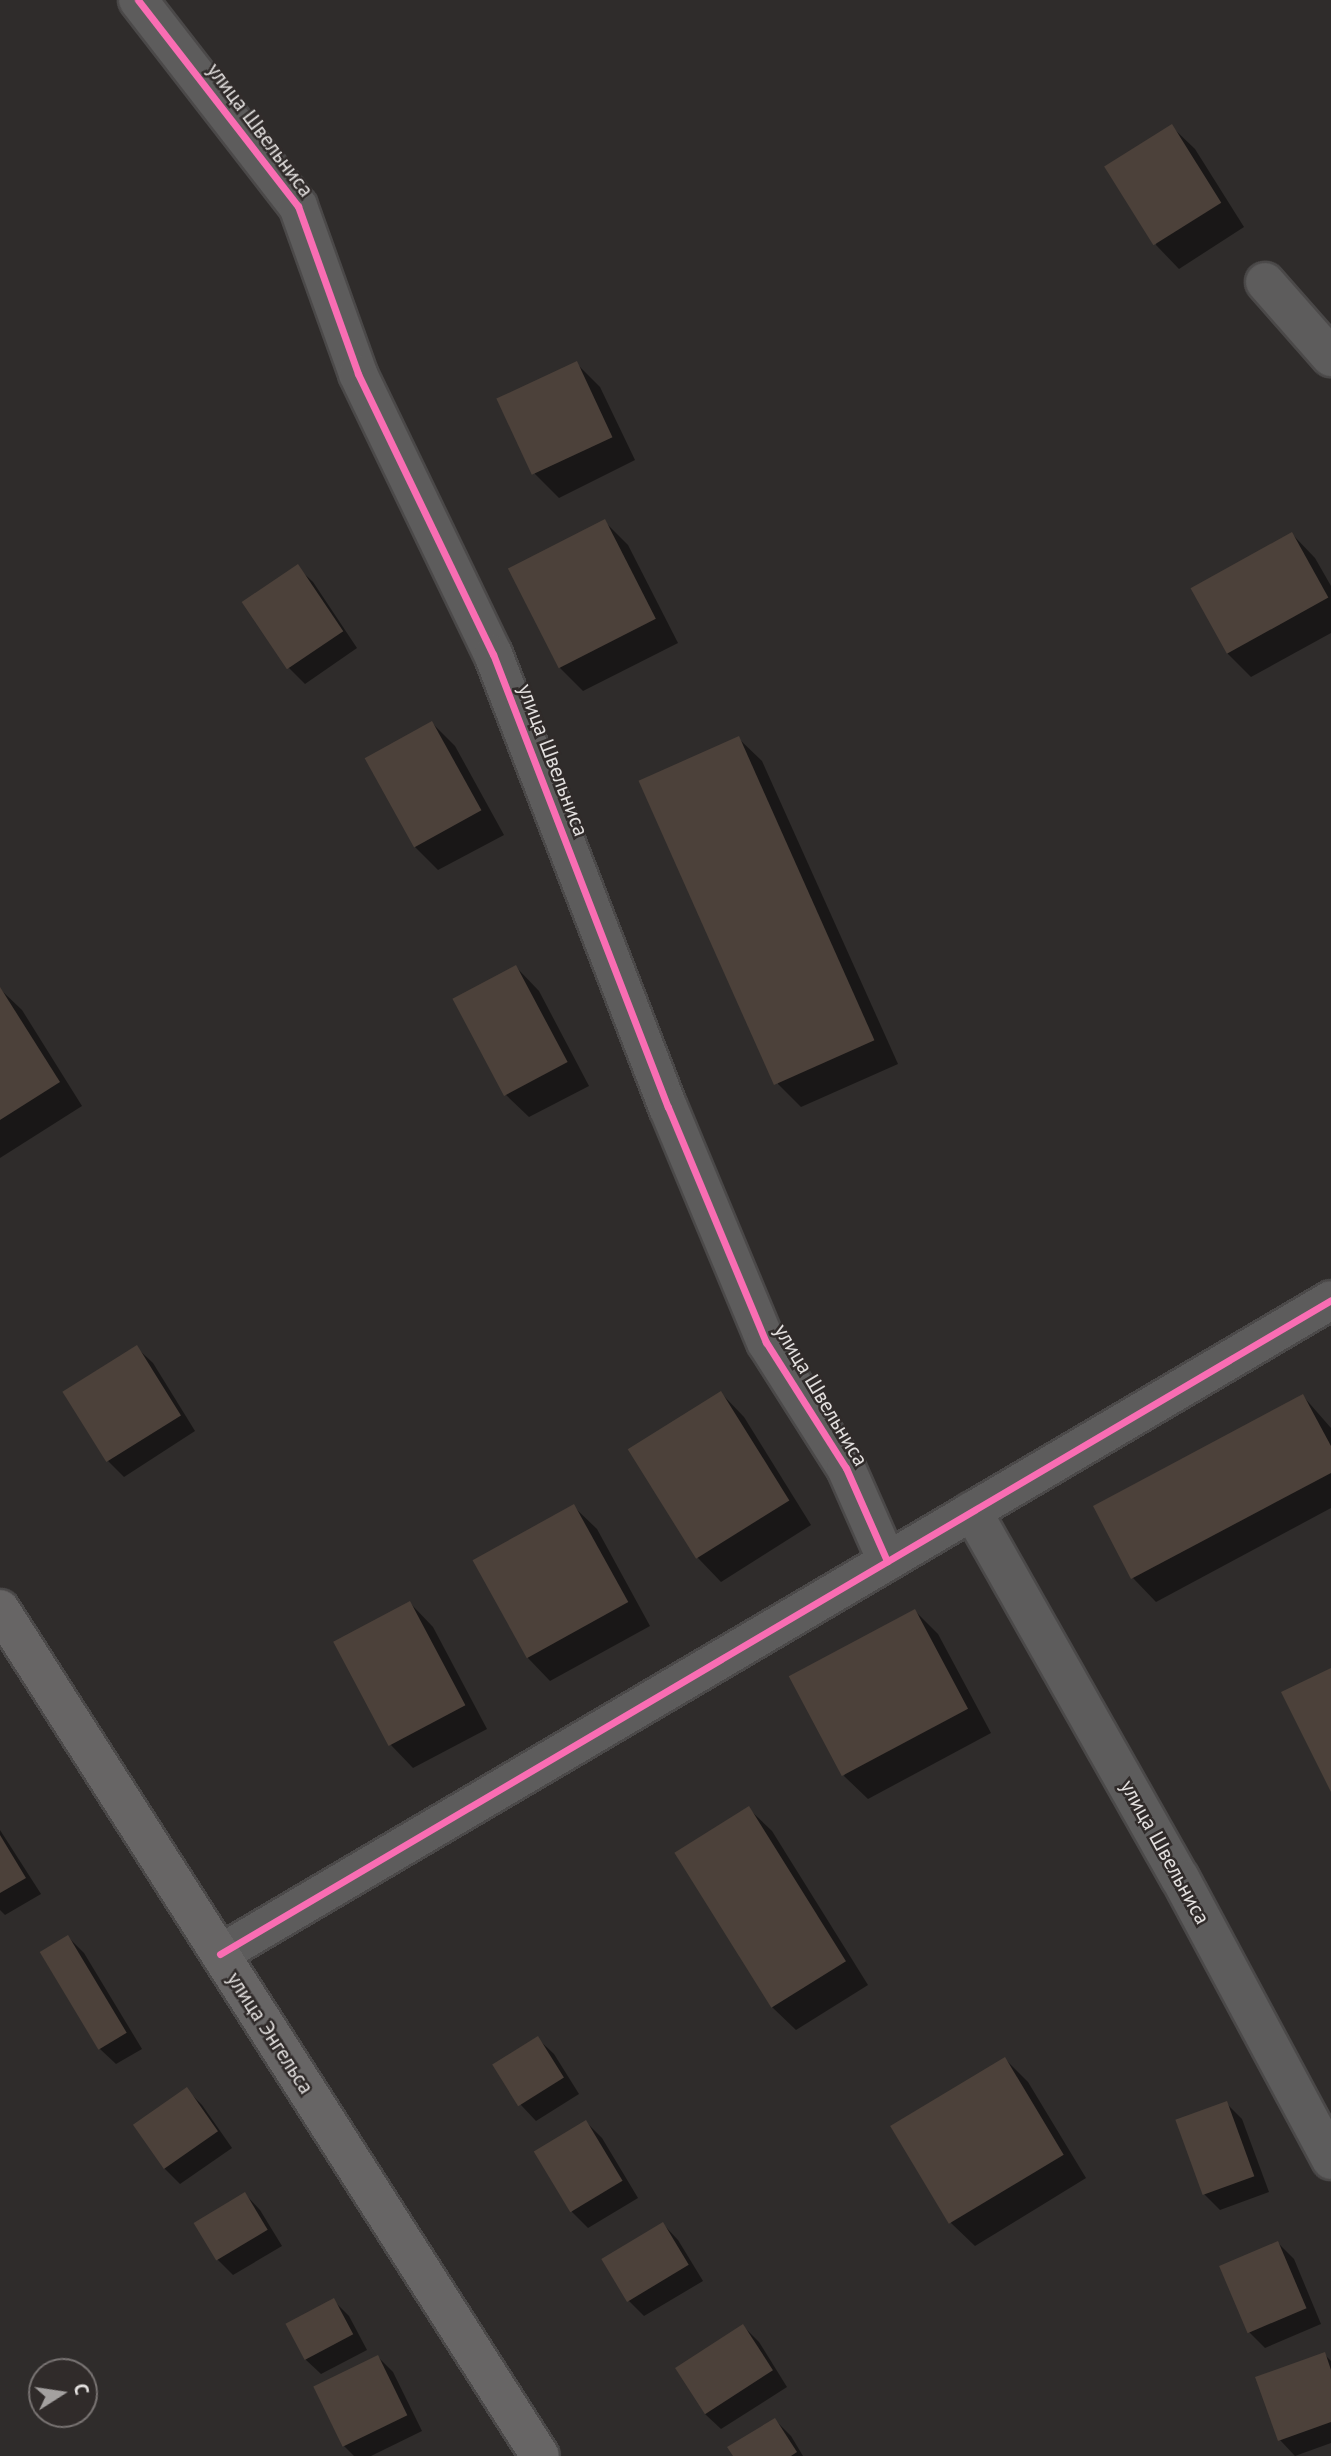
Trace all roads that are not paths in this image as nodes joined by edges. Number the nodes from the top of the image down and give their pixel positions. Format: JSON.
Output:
{"nodes":[{"id":1,"x":138,"y":0,"type":"edge"},
{"id":2,"x":1265,"y":282,"type":"dead end"},
{"id":3,"x":1331,"y":357,"type":"edge"},
{"id":4,"x":1331,"y":1300,"type":"edge"},
{"id":5,"x":972,"y":1511,"type":"junction"},
{"id":6,"x":887,"y":1561,"type":"junction"},
{"id":7,"x":0,"y":1609,"type":"edge"},
{"id":8,"x":220,"y":1954,"type":"junction"},
{"id":9,"x":1331,"y":2160,"type":"edge"},
{"id":10,"x":540,"y":2456,"type":"edge"}],
"edges":[{"from":1,"to":6,"type":"street","name":"улица Швельниса"},
{"from":2,"to":3,"type":"street"},
{"from":4,"to":5,"type":"street"},
{"from":5,"to":6,"type":"street"},
{"from":5,"to":9,"type":"street","name":"улица Швельниса"},
{"from":6,"to":8,"type":"street"},
{"from":7,"to":8,"type":"main road","name":"улица Энгельса"},
{"from":8,"to":10,"type":"main road","name":"улица Энгельса"}]}
